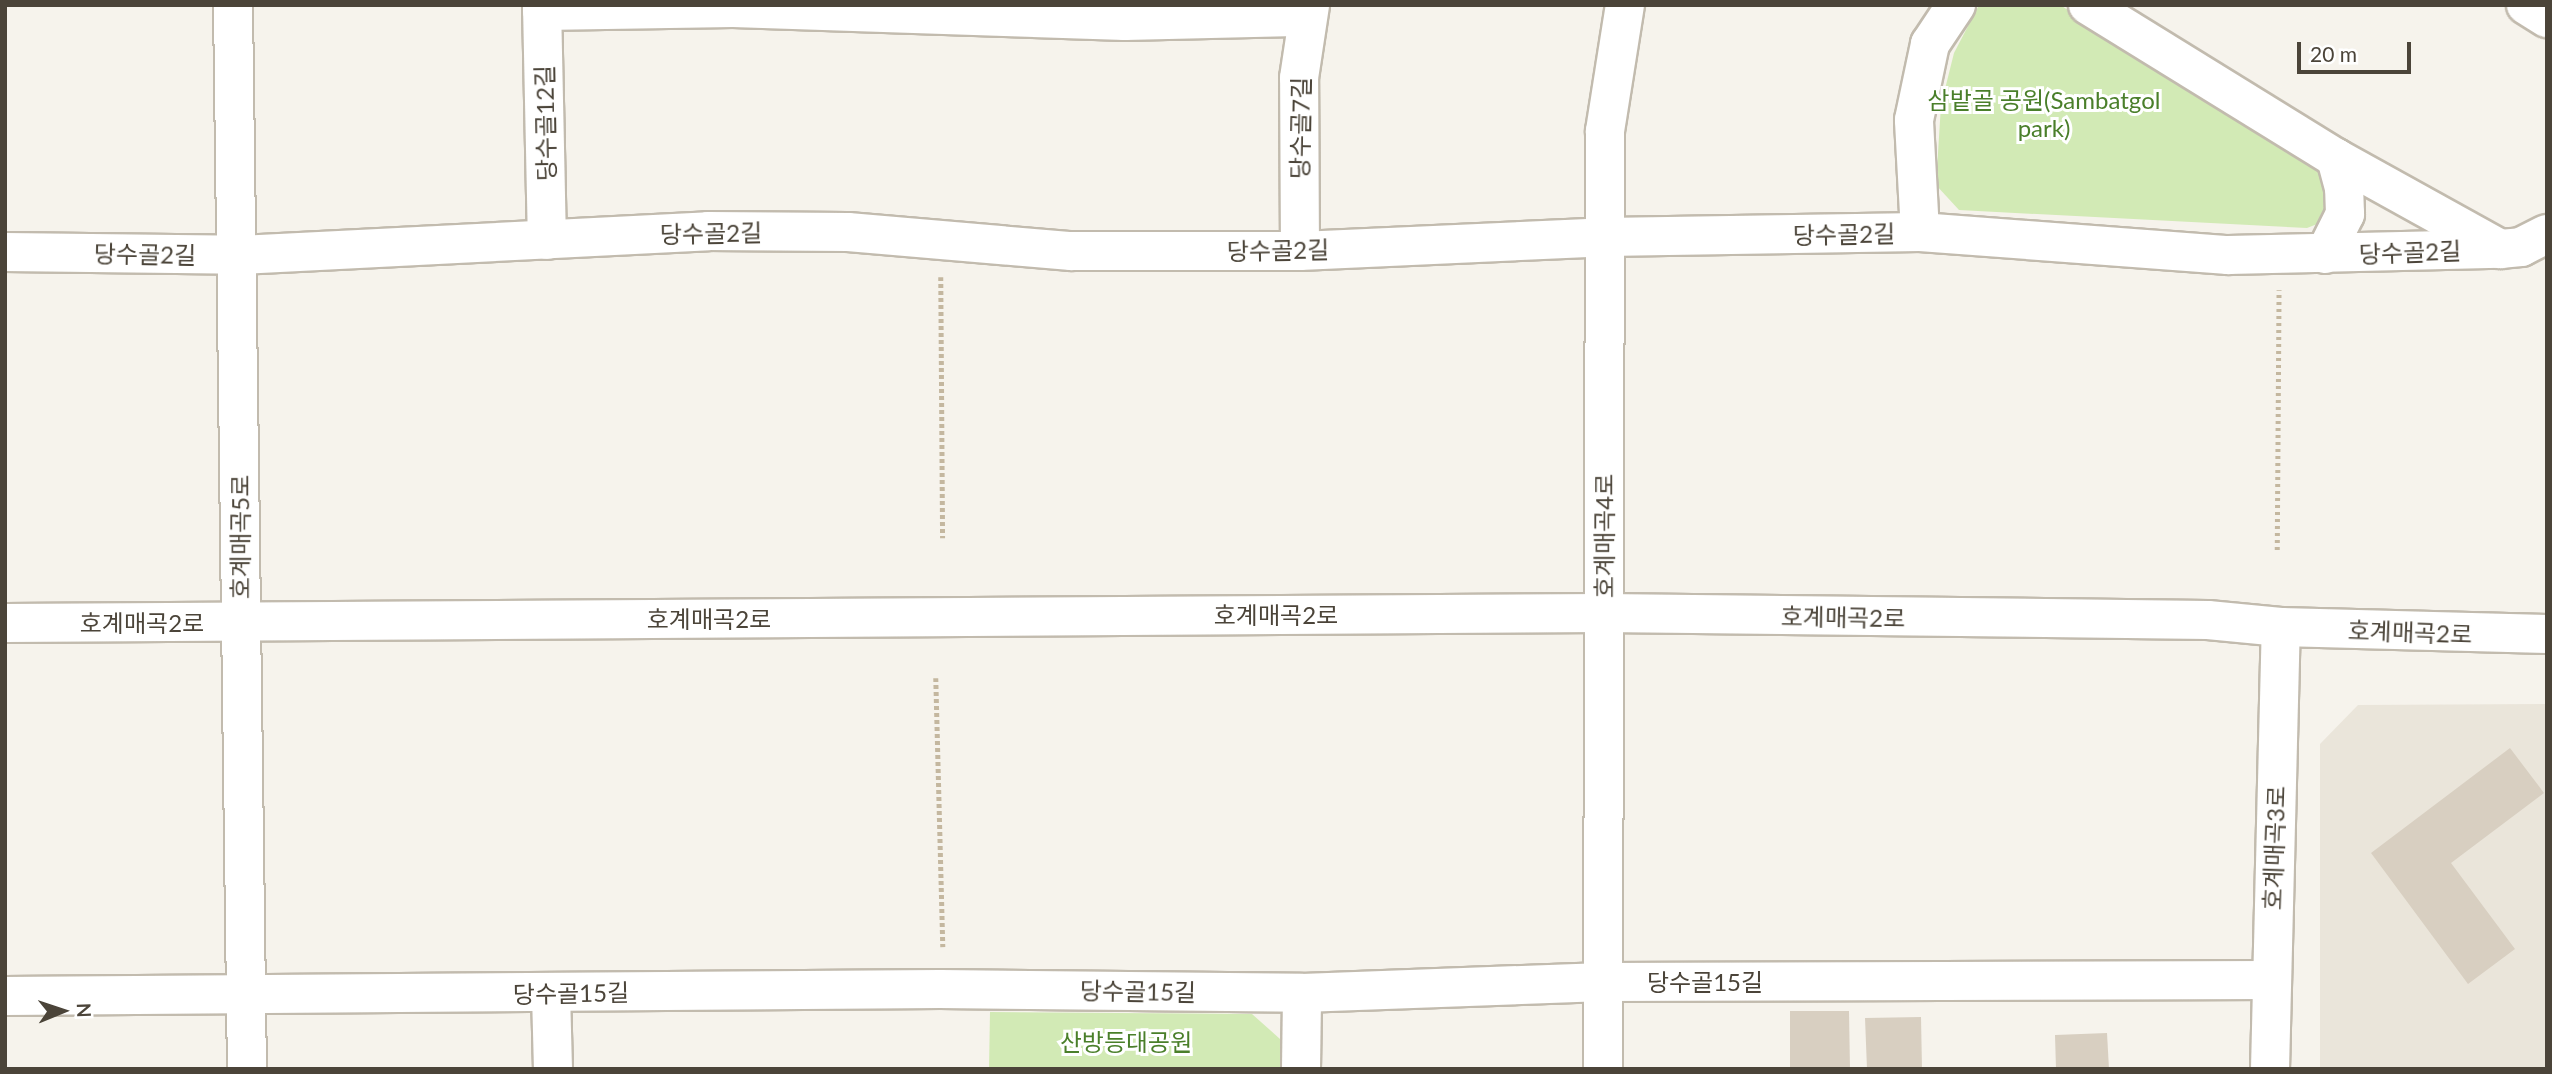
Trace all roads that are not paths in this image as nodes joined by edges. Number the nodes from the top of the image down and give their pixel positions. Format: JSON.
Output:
{"nodes":[{"id":1,"x":233,"y":5,"type":"edge"},
{"id":2,"x":1625,"y":5,"type":"edge"},
{"id":3,"x":1956,"y":5,"type":"edge"},
{"id":4,"x":2088,"y":5,"type":"edge"},
{"id":5,"x":2526,"y":5,"type":"edge"},
{"id":6,"x":542,"y":8,"type":"edge"},
{"id":7,"x":1309,"y":11,"type":"edge"},
{"id":8,"x":2547,"y":18,"type":"edge"},
{"id":9,"x":2336,"y":158,"type":"junction"},
{"id":10,"x":2384,"y":185,"type":"junction"},
{"id":11,"x":1920,"y":232,"type":"junction"},
{"id":12,"x":2547,"y":234,"type":"edge"},
{"id":13,"x":1605,"y":237,"type":"junction"},
{"id":14,"x":547,"y":240,"type":"junction"},
{"id":15,"x":2500,"y":249,"type":"junction"},
{"id":16,"x":1300,"y":251,"type":"junction"},
{"id":17,"x":5,"y":252,"type":"edge"},
{"id":18,"x":2325,"y":254,"type":"junction"},
{"id":19,"x":2402,"y":254,"type":"junction"},
{"id":20,"x":240,"y":255,"type":"junction"},
{"id":21,"x":1604,"y":613,"type":"junction"},
{"id":22,"x":240,"y":622,"type":"junction"},
{"id":23,"x":5,"y":623,"type":"edge"},
{"id":24,"x":2281,"y":627,"type":"junction"},
{"id":25,"x":2547,"y":634,"type":"edge"},
{"id":26,"x":2270,"y":980,"type":"junction"},
{"id":27,"x":1604,"y":982,"type":"junction"},
{"id":28,"x":551,"y":993,"type":"junction"},
{"id":29,"x":1302,"y":993,"type":"junction"},
{"id":30,"x":5,"y":996,"type":"edge"},
{"id":31,"x":247,"y":997,"type":"junction"},
{"id":32,"x":247,"y":1069,"type":"edge"},
{"id":33,"x":553,"y":1069,"type":"edge"},
{"id":34,"x":1301,"y":1069,"type":"edge"},
{"id":35,"x":1603,"y":1069,"type":"edge"},
{"id":36,"x":2270,"y":1069,"type":"edge"}],
"edges":[{"from":1,"to":20,"type":"street","name":"호계매곡5로"},
{"from":2,"to":13,"type":"street","name":"호계매곡4로"},
{"from":3,"to":11,"type":"street"},
{"from":4,"to":9,"type":"street"},
{"from":5,"to":8,"type":"street"},
{"from":6,"to":7,"type":"street"},
{"from":6,"to":14,"type":"street","name":"당수골12길"},
{"from":7,"to":16,"type":"street","name":"당수골7길"},
{"from":9,"to":10,"type":"street"},
{"from":9,"to":18,"type":"street"},
{"from":10,"to":15,"type":"street"},
{"from":10,"to":19,"type":"street"},
{"from":11,"to":13,"type":"street","name":"당수골2길"},
{"from":11,"to":18,"type":"street","name":"당수골2길"},
{"from":12,"to":15,"type":"street","name":"당수골2길"},
{"from":13,"to":16,"type":"street","name":"당수골2길"},
{"from":13,"to":21,"type":"street","name":"호계매곡4로"},
{"from":14,"to":16,"type":"street","name":"당수골2길"},
{"from":14,"to":20,"type":"street","name":"당수골2길"},
{"from":15,"to":19,"type":"street","name":"당수골2길"},
{"from":17,"to":20,"type":"street","name":"당수골2길"},
{"from":18,"to":19,"type":"street","name":"당수골2길"},
{"from":20,"to":22,"type":"street","name":"호계매곡5로"},
{"from":21,"to":22,"type":"street","name":"호계매곡2로"},
{"from":21,"to":24,"type":"street","name":"호계매곡2로"},
{"from":21,"to":27,"type":"street","name":"호계매곡4로"},
{"from":22,"to":23,"type":"street","name":"호계매곡2로"},
{"from":22,"to":31,"type":"street","name":"호계매곡5로"},
{"from":24,"to":25,"type":"street","name":"호계매곡2로"},
{"from":24,"to":26,"type":"street","name":"호계매곡3로"},
{"from":26,"to":27,"type":"street","name":"당수골15길"},
{"from":26,"to":36,"type":"street","name":"호계매곡3로"},
{"from":27,"to":29,"type":"street","name":"당수골15길"},
{"from":27,"to":35,"type":"street","name":"호계매곡4로"},
{"from":28,"to":29,"type":"street","name":"당수골15길"},
{"from":28,"to":31,"type":"street","name":"당수골15길"},
{"from":28,"to":33,"type":"street"},
{"from":29,"to":34,"type":"street"},
{"from":30,"to":31,"type":"street","name":"당수골15길"},
{"from":31,"to":32,"type":"street","name":"호계매곡5로"}]}
